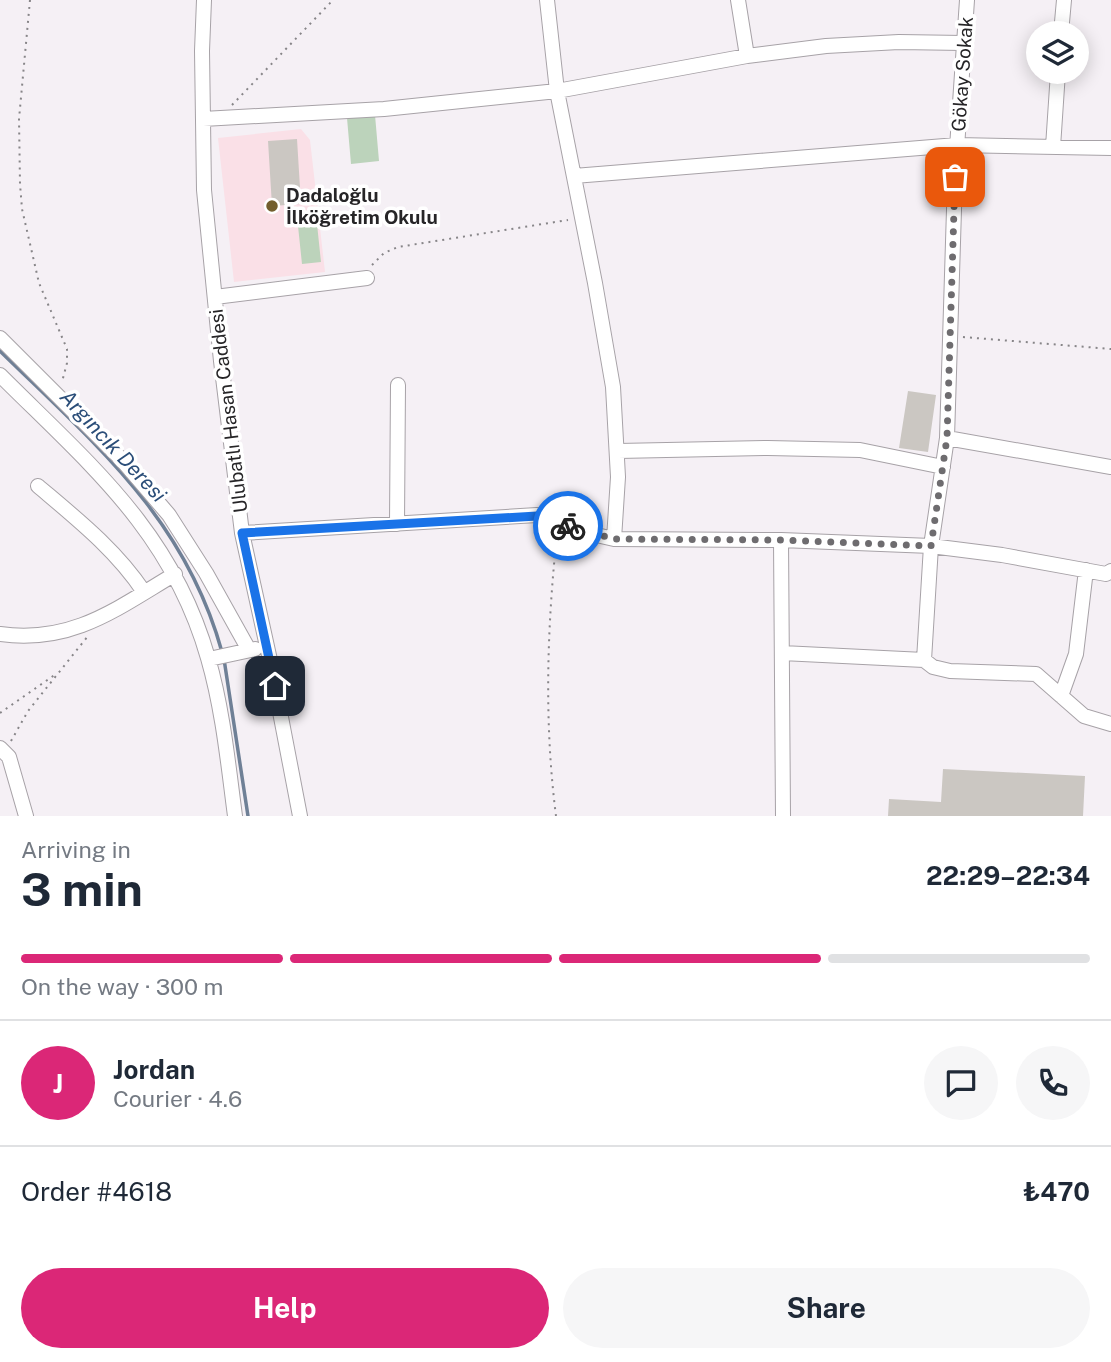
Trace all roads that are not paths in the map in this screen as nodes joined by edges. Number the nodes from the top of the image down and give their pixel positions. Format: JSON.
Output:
{"nodes":[{"id":1,"x":204,"y":0,"type":"edge"},
{"id":2,"x":547,"y":0,"type":"edge"},
{"id":3,"x":738,"y":0,"type":"edge"},
{"id":4,"x":967,"y":0,"type":"edge"},
{"id":5,"x":1063,"y":0,"type":"edge"},
{"id":6,"x":1062,"y":21,"type":"edge"},
{"id":7,"x":963,"y":44,"type":"junction"},
{"id":8,"x":747,"y":56,"type":"junction"},
{"id":9,"x":1057,"y":84,"type":"edge"},
{"id":10,"x":557,"y":91,"type":"junction"},
{"id":11,"x":203,"y":119,"type":"junction"},
{"id":12,"x":957,"y":145,"type":"junction"},
{"id":13,"x":1053,"y":147,"type":"junction"},
{"id":14,"x":1111,"y":148,"type":"edge"},
{"id":15,"x":574,"y":176,"type":"junction"},
{"id":16,"x":367,"y":278,"type":"road end"},
{"id":17,"x":215,"y":297,"type":"junction"},
{"id":18,"x":0,"y":338,"type":"edge"},
{"id":19,"x":0,"y":375,"type":"edge"},
{"id":20,"x":398,"y":385,"type":"dead end"},
{"id":21,"x":947,"y":438,"type":"junction"},
{"id":22,"x":618,"y":451,"type":"junction"},
{"id":23,"x":943,"y":467,"type":"junction"},
{"id":24,"x":1111,"y":467,"type":"edge"},
{"id":25,"x":38,"y":486,"type":"dead end"},
{"id":26,"x":397,"y":524,"type":"junction"},
{"id":27,"x":242,"y":533,"type":"junction"},
{"id":28,"x":614,"y":539,"type":"junction"},
{"id":29,"x":781,"y":540,"type":"junction"},
{"id":30,"x":931,"y":546,"type":"junction"},
{"id":31,"x":1086,"y":570,"type":"junction"},
{"id":32,"x":1109,"y":573,"type":"edge"},
{"id":33,"x":175,"y":574,"type":"junction"},
{"id":34,"x":144,"y":592,"type":"junction"},
{"id":35,"x":0,"y":634,"type":"edge"},
{"id":36,"x":267,"y":646,"type":"junction"},
{"id":37,"x":249,"y":650,"type":"junction"},
{"id":38,"x":782,"y":653,"type":"junction"},
{"id":39,"x":209,"y":659,"type":"junction"},
{"id":40,"x":924,"y":660,"type":"junction"},
{"id":41,"x":1061,"y":696,"type":"junction"},
{"id":42,"x":1111,"y":724,"type":"edge"},
{"id":43,"x":3,"y":750,"type":"edge"},
{"id":44,"x":26,"y":816,"type":"edge"},
{"id":45,"x":235,"y":816,"type":"edge"},
{"id":46,"x":300,"y":816,"type":"edge"},
{"id":47,"x":783,"y":816,"type":"edge"}],
"edges":[{"from":1,"to":11,"type":"street","name":"Ulubatlı Hasan Caddesi"},
{"from":2,"to":10,"type":"street"},
{"from":3,"to":8,"type":"street"},
{"from":4,"to":7,"type":"street","name":"Gökay Sokak"},
{"from":5,"to":6,"type":"street"},
{"from":7,"to":8,"type":"street"},
{"from":7,"to":12,"type":"street","name":"Gökay Sokak"},
{"from":8,"to":10,"type":"street"},
{"from":9,"to":13,"type":"street"},
{"from":10,"to":11,"type":"street"},
{"from":10,"to":15,"type":"street"},
{"from":11,"to":17,"type":"street","name":"Ulubatlı Hasan Caddesi"},
{"from":12,"to":13,"type":"street"},
{"from":12,"to":15,"type":"street"},
{"from":12,"to":21,"type":"street","name":"Gökay Sokak"},
{"from":13,"to":14,"type":"street"},
{"from":15,"to":22,"type":"street"},
{"from":16,"to":17,"type":"street"},
{"from":17,"to":27,"type":"street","name":"Ulubatlı Hasan Caddesi"},
{"from":18,"to":37,"type":"street"},
{"from":19,"to":33,"type":"street"},
{"from":20,"to":26,"type":"street"},
{"from":21,"to":23,"type":"street","name":"Gökay Sokak"},
{"from":21,"to":24,"type":"street"},
{"from":22,"to":23,"type":"street"},
{"from":22,"to":28,"type":"street"},
{"from":23,"to":30,"type":"street","name":"Gökay Sokak"},
{"from":25,"to":34,"type":"street"},
{"from":26,"to":27,"type":"street"},
{"from":26,"to":28,"type":"street"},
{"from":27,"to":36,"type":"street","name":"Ulubatlı Hasan Caddesi"},
{"from":28,"to":29,"type":"street"},
{"from":29,"to":30,"type":"street"},
{"from":29,"to":38,"type":"street"},
{"from":30,"to":31,"type":"street"},
{"from":30,"to":40,"type":"street","name":"Gökay Sokak"},
{"from":31,"to":32,"type":"street"},
{"from":31,"to":41,"type":"street"},
{"from":33,"to":34,"type":"street"},
{"from":33,"to":39,"type":"street"},
{"from":34,"to":35,"type":"street"},
{"from":36,"to":37,"type":"street"},
{"from":36,"to":46,"type":"street","name":"Ulubatlı Hasan Caddesi"},
{"from":37,"to":39,"type":"street"},
{"from":38,"to":40,"type":"street"},
{"from":38,"to":47,"type":"street"},
{"from":39,"to":45,"type":"street"},
{"from":40,"to":41,"type":"street"},
{"from":41,"to":42,"type":"street"},
{"from":43,"to":44,"type":"street"}]}
